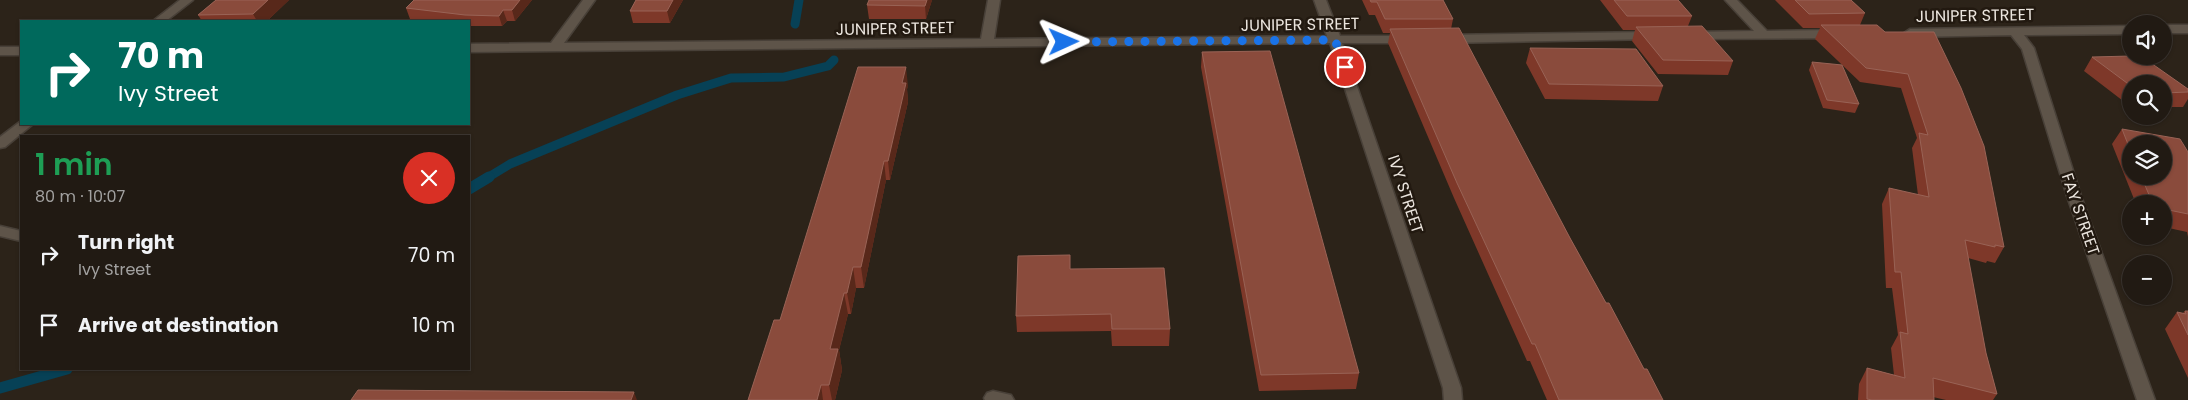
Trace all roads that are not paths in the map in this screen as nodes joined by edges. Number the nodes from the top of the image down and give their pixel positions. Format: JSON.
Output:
{"nodes":[{"id":1,"x":187,"y":0,"type":"edge"},
{"id":2,"x":589,"y":0,"type":"edge"},
{"id":3,"x":994,"y":0,"type":"edge"},
{"id":4,"x":1320,"y":0,"type":"edge"},
{"id":5,"x":1731,"y":0,"type":"edge"},
{"id":6,"x":160,"y":20,"type":"edge"},
{"id":7,"x":2172,"y":29,"type":"edge"},
{"id":8,"x":2188,"y":29,"type":"edge"},
{"id":9,"x":2122,"y":30,"type":"edge"},
{"id":10,"x":2014,"y":31,"type":"junction"},
{"id":11,"x":1894,"y":33,"type":"edge"},
{"id":12,"x":1854,"y":34,"type":"edge"},
{"id":13,"x":1764,"y":35,"type":"junction"},
{"id":14,"x":1335,"y":40,"type":"junction"},
{"id":15,"x":987,"y":43,"type":"junction"},
{"id":16,"x":470,"y":48,"type":"edge"},
{"id":17,"x":555,"y":48,"type":"junction"},
{"id":18,"x":0,"y":51,"type":"edge"},
{"id":19,"x":20,"y":51,"type":"edge"},
{"id":20,"x":25,"y":125,"type":"edge"},
{"id":21,"x":0,"y":144,"type":"edge"},
{"id":22,"x":0,"y":231,"type":"edge"},
{"id":23,"x":20,"y":236,"type":"edge"},
{"id":24,"x":1453,"y":400,"type":"edge"},
{"id":25,"x":2146,"y":400,"type":"edge"}],
"edges":[{"from":1,"to":6,"type":"street"},
{"from":2,"to":17,"type":"street"},
{"from":3,"to":15,"type":"street"},
{"from":4,"to":14,"type":"street","name":"IVY STREET"},
{"from":5,"to":13,"type":"street"},
{"from":7,"to":8,"type":"street"},
{"from":9,"to":10,"type":"street","name":"JUNIPER STREET"},
{"from":10,"to":11,"type":"street","name":"JUNIPER STREET"},
{"from":10,"to":25,"type":"street","name":"FAY STREET"},
{"from":12,"to":13,"type":"street","name":"JUNIPER STREET"},
{"from":13,"to":14,"type":"street","name":"JUNIPER STREET"},
{"from":14,"to":15,"type":"street","name":"JUNIPER STREET"},
{"from":14,"to":24,"type":"street","name":"IVY STREET"},
{"from":15,"to":17,"type":"street","name":"JUNIPER STREET"},
{"from":16,"to":17,"type":"street","name":"JUNIPER STREET"},
{"from":18,"to":19,"type":"street"},
{"from":20,"to":21,"type":"street"},
{"from":22,"to":23,"type":"street"}]}
